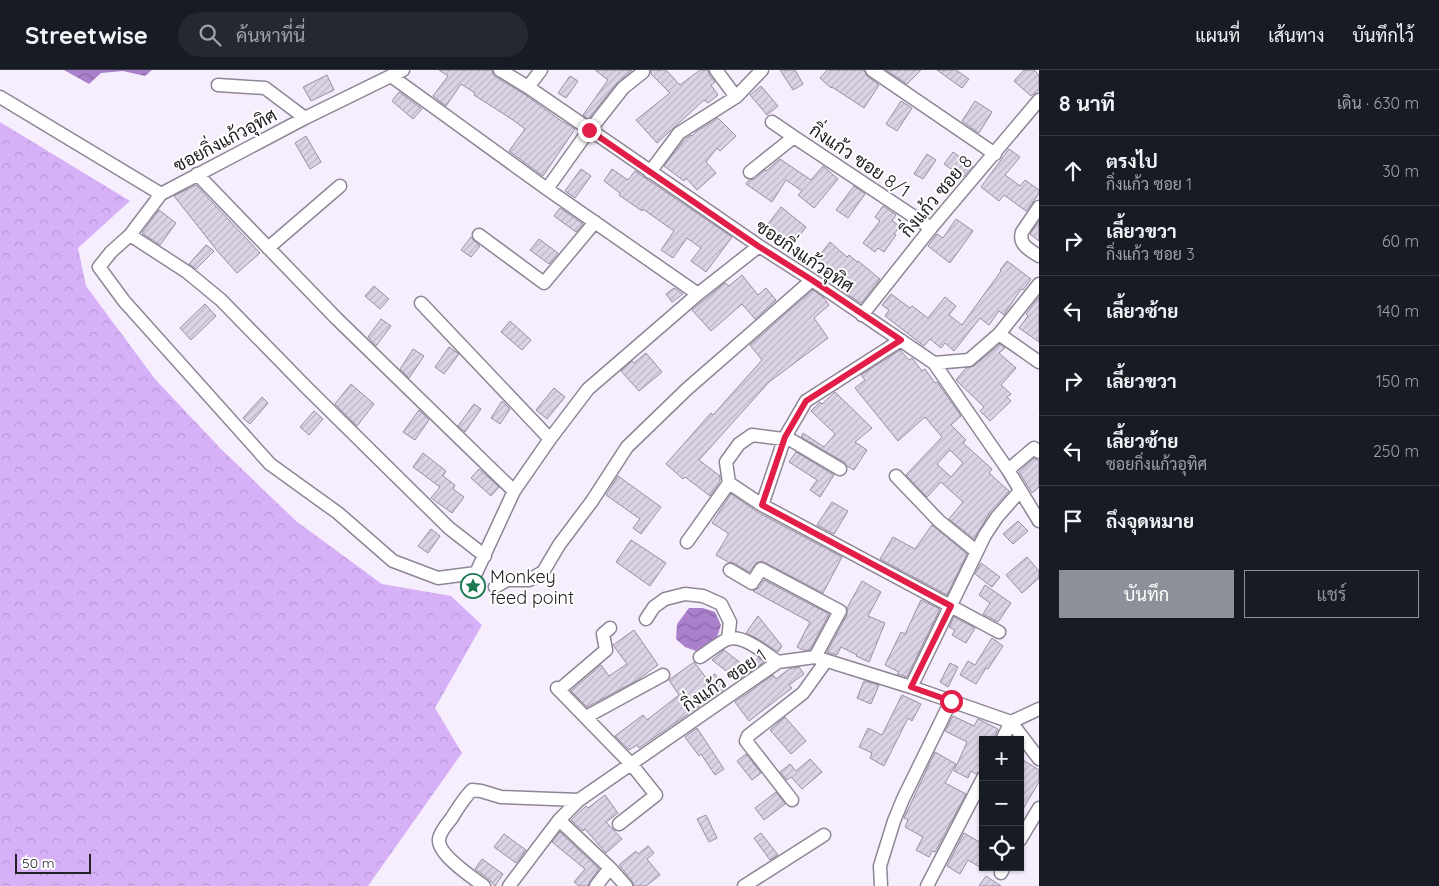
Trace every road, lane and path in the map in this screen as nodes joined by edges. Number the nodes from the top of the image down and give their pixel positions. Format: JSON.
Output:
{"nodes":[{"id":1,"x":403,"y":70,"type":"edge"},
{"id":2,"x":500,"y":70,"type":"edge"},
{"id":3,"x":542,"y":70,"type":"edge"},
{"id":4,"x":716,"y":70,"type":"edge"},
{"id":5,"x":762,"y":70,"type":"edge"},
{"id":6,"x":872,"y":70,"type":"edge"},
{"id":7,"x":643,"y":72,"type":"dead end"},
{"id":8,"x":391,"y":76,"type":"junction"},
{"id":9,"x":218,"y":86,"type":"dead end"},
{"id":10,"x":528,"y":87,"type":"junction"},
{"id":11,"x":0,"y":96,"type":"edge"},
{"id":12,"x":736,"y":97,"type":"junction"},
{"id":13,"x":1039,"y":100,"type":"edge"},
{"id":14,"x":305,"y":118,"type":"junction"},
{"id":15,"x":772,"y":122,"type":"dead end"},
{"id":16,"x":590,"y":130,"type":"junction"},
{"id":17,"x":794,"y":136,"type":"junction"},
{"id":18,"x":995,"y":154,"type":"junction"},
{"id":19,"x":650,"y":172,"type":"junction"},
{"id":20,"x":750,"y":172,"type":"dead end"},
{"id":21,"x":197,"y":174,"type":"junction"},
{"id":22,"x":340,"y":186,"type":"dead end"},
{"id":23,"x":547,"y":189,"type":"junction"},
{"id":24,"x":161,"y":194,"type":"junction"},
{"id":25,"x":1039,"y":206,"type":"edge"},
{"id":26,"x":594,"y":222,"type":"junction"},
{"id":27,"x":930,"y":228,"type":"junction"},
{"id":28,"x":479,"y":234,"type":"dead end"},
{"id":29,"x":130,"y":235,"type":"junction"},
{"id":30,"x":758,"y":246,"type":"junction"},
{"id":31,"x":268,"y":248,"type":"junction"},
{"id":32,"x":1039,"y":256,"type":"edge"},
{"id":33,"x":812,"y":280,"type":"junction"},
{"id":34,"x":1039,"y":284,"type":"edge"},
{"id":35,"x":698,"y":294,"type":"junction"},
{"id":36,"x":421,"y":303,"type":"dead end"},
{"id":37,"x":862,"y":315,"type":"junction"},
{"id":38,"x":1000,"y":334,"type":"junction"},
{"id":39,"x":901,"y":340,"type":"junction"},
{"id":40,"x":1039,"y":362,"type":"edge"},
{"id":41,"x":934,"y":363,"type":"junction"},
{"id":42,"x":550,"y":439,"type":"junction"},
{"id":43,"x":784,"y":439,"type":"junction"},
{"id":44,"x":1036,"y":450,"type":"edge"},
{"id":45,"x":840,"y":470,"type":"dead end"},
{"id":46,"x":1008,"y":470,"type":"junction"},
{"id":47,"x":896,"y":476,"type":"dead end"},
{"id":48,"x":729,"y":483,"type":"junction"},
{"id":49,"x":1020,"y":491,"type":"junction"},
{"id":50,"x":514,"y":492,"type":"junction"},
{"id":51,"x":762,"y":505,"type":"junction"},
{"id":52,"x":1039,"y":521,"type":"edge"},
{"id":53,"x":687,"y":542,"type":"dead end"},
{"id":54,"x":976,"y":551,"type":"junction"},
{"id":55,"x":485,"y":556,"type":"junction"},
{"id":56,"x":730,"y":570,"type":"dead end"},
{"id":57,"x":495,"y":587,"type":"dead end"},
{"id":58,"x":951,"y":606,"type":"junction"},
{"id":59,"x":646,"y":618,"type":"dead end"},
{"id":60,"x":610,"y":628,"type":"dead end"},
{"id":61,"x":999,"y":632,"type":"dead end"},
{"id":62,"x":728,"y":639,"type":"junction"},
{"id":63,"x":700,"y":657,"type":"dead end"},
{"id":64,"x":820,"y":659,"type":"junction"},
{"id":65,"x":778,"y":662,"type":"junction"},
{"id":66,"x":663,"y":675,"type":"dead end"},
{"id":67,"x":911,"y":687,"type":"junction"},
{"id":68,"x":951,"y":701,"type":"junction"},
{"id":69,"x":1039,"y":709,"type":"edge"},
{"id":70,"x":586,"y":717,"type":"junction"},
{"id":71,"x":1011,"y":722,"type":"junction"},
{"id":72,"x":1004,"y":736,"type":"edge"},
{"id":73,"x":1039,"y":759,"type":"edge"},
{"id":74,"x":632,"y":765,"type":"junction"},
{"id":75,"x":982,"y":781,"type":"edge"},
{"id":76,"x":579,"y":800,"type":"junction"},
{"id":77,"x":792,"y":800,"type":"dead end"},
{"id":78,"x":1039,"y":808,"type":"edge"},
{"id":79,"x":559,"y":820,"type":"junction"},
{"id":80,"x":619,"y":824,"type":"dead end"},
{"id":81,"x":1024,"y":833,"type":"edge"},
{"id":82,"x":824,"y":835,"type":"dead end"},
{"id":83,"x":610,"y":868,"type":"junction"},
{"id":84,"x":930,"y":885,"type":"edge"},
{"id":85,"x":484,"y":886,"type":"edge"},
{"id":86,"x":508,"y":886,"type":"edge"},
{"id":87,"x":596,"y":886,"type":"edge"},
{"id":88,"x":626,"y":886,"type":"edge"},
{"id":89,"x":744,"y":886,"type":"edge"},
{"id":90,"x":881,"y":886,"type":"edge"}],
"edges":[{"from":1,"to":8,"type":"street","name":"ซอยกิ่งแก้วอุทิศ"},
{"from":2,"to":10,"type":"street","name":"ซอยกิ่งแก้วอุทิศ"},
{"from":3,"to":10,"type":"street"},
{"from":4,"to":12,"type":"street"},
{"from":5,"to":12,"type":"street"},
{"from":6,"to":18,"type":"street"},
{"from":7,"to":16,"type":"street"},
{"from":8,"to":14,"type":"street","name":"ซอยกิ่งแก้วอุทิศ"},
{"from":8,"to":23,"type":"street"},
{"from":9,"to":14,"type":"street","name":"ซอยกิ่งแก้วอุทิศ"},
{"from":10,"to":16,"type":"street","name":"ซอยกิ่งแก้วอุทิศ"},
{"from":11,"to":24,"type":"street"},
{"from":12,"to":19,"type":"street"},
{"from":13,"to":18,"type":"street","name":"กิ่งแก้ว ซอย 8"},
{"from":14,"to":21,"type":"street","name":"ซอยกิ่งแก้วอุทิศ"},
{"from":15,"to":17,"type":"street","name":"กิ่งแก้ว ซอย 8/1"},
{"from":16,"to":19,"type":"street","name":"ซอยกิ่งแก้วอุทิศ"},
{"from":16,"to":23,"type":"street"},
{"from":17,"to":20,"type":"street"},
{"from":17,"to":27,"type":"street","name":"กิ่งแก้ว ซอย 8/1"},
{"from":18,"to":27,"type":"street","name":"กิ่งแก้ว ซอย 8"},
{"from":19,"to":30,"type":"street","name":"ซอยกิ่งแก้วอุทิศ"},
{"from":21,"to":24,"type":"street","name":"ซอยกิ่งแก้วอุทิศ"},
{"from":21,"to":31,"type":"street"},
{"from":22,"to":31,"type":"street"},
{"from":23,"to":26,"type":"street"},
{"from":24,"to":29,"type":"street"},
{"from":25,"to":32,"type":"street"},
{"from":26,"to":28,"type":"street"},
{"from":26,"to":35,"type":"street"},
{"from":27,"to":37,"type":"street","name":"กิ่งแก้ว ซอย 8"},
{"from":29,"to":55,"type":"street"},
{"from":29,"to":55,"type":"street"},
{"from":30,"to":33,"type":"street","name":"ซอยกิ่งแก้วอุทิศ"},
{"from":30,"to":35,"type":"street"},
{"from":31,"to":50,"type":"street"},
{"from":33,"to":37,"type":"street","name":"ซอยกิ่งแก้วอุทิศ"},
{"from":33,"to":57,"type":"street"},
{"from":34,"to":38,"type":"street"},
{"from":35,"to":42,"type":"street"},
{"from":36,"to":42,"type":"street"},
{"from":37,"to":39,"type":"street","name":"ซอยกิ่งแก้วอุทิศ"},
{"from":38,"to":40,"type":"street"},
{"from":38,"to":41,"type":"street"},
{"from":39,"to":41,"type":"street","name":"ซอยกิ่งแก้วอุทิศ"},
{"from":39,"to":43,"type":"street"},
{"from":41,"to":46,"type":"street","name":"ซอยกิ่งแก้วอุทิศ"},
{"from":42,"to":50,"type":"street"},
{"from":43,"to":45,"type":"street"},
{"from":43,"to":48,"type":"street"},
{"from":43,"to":51,"type":"street"},
{"from":44,"to":46,"type":"street"},
{"from":46,"to":49,"type":"street","name":"ซอยกิ่งแก้วอุทิศ"},
{"from":47,"to":54,"type":"street"},
{"from":48,"to":51,"type":"street"},
{"from":48,"to":53,"type":"street"},
{"from":49,"to":52,"type":"street","name":"ซอยกิ่งแก้วอุทิศ"},
{"from":49,"to":54,"type":"street"},
{"from":50,"to":55,"type":"street"},
{"from":51,"to":58,"type":"street"},
{"from":54,"to":58,"type":"street"},
{"from":56,"to":64,"type":"street"},
{"from":58,"to":61,"type":"street"},
{"from":58,"to":67,"type":"street"},
{"from":59,"to":62,"type":"street"},
{"from":60,"to":70,"type":"street"},
{"from":62,"to":63,"type":"street"},
{"from":62,"to":65,"type":"street"},
{"from":64,"to":65,"type":"street","name":"กิ่งแก้ว ซอย 1"},
{"from":64,"to":67,"type":"street","name":"กิ่งแก้ว ซอย 1"},
{"from":64,"to":77,"type":"street"},
{"from":65,"to":74,"type":"street","name":"กิ่งแก้ว ซอย 1"},
{"from":66,"to":70,"type":"street"},
{"from":67,"to":68,"type":"street","name":"กิ่งแก้ว ซอย 1"},
{"from":68,"to":71,"type":"street","name":"กิ่งแก้ว ซอย 1"},
{"from":68,"to":90,"type":"street"},
{"from":69,"to":71,"type":"street"},
{"from":70,"to":74,"type":"street"},
{"from":71,"to":72,"type":"street"},
{"from":71,"to":73,"type":"street"},
{"from":74,"to":76,"type":"street","name":"กิ่งแก้ว ซอย 1"},
{"from":74,"to":80,"type":"street"},
{"from":75,"to":84,"type":"street"},
{"from":76,"to":79,"type":"street","name":"กิ่งแก้ว ซอย 1"},
{"from":76,"to":85,"type":"street"},
{"from":78,"to":81,"type":"street"},
{"from":79,"to":83,"type":"street"},
{"from":79,"to":86,"type":"street","name":"กิ่งแก้ว ซอย 1"},
{"from":82,"to":89,"type":"street"},
{"from":83,"to":87,"type":"street"},
{"from":83,"to":88,"type":"street"}]}
